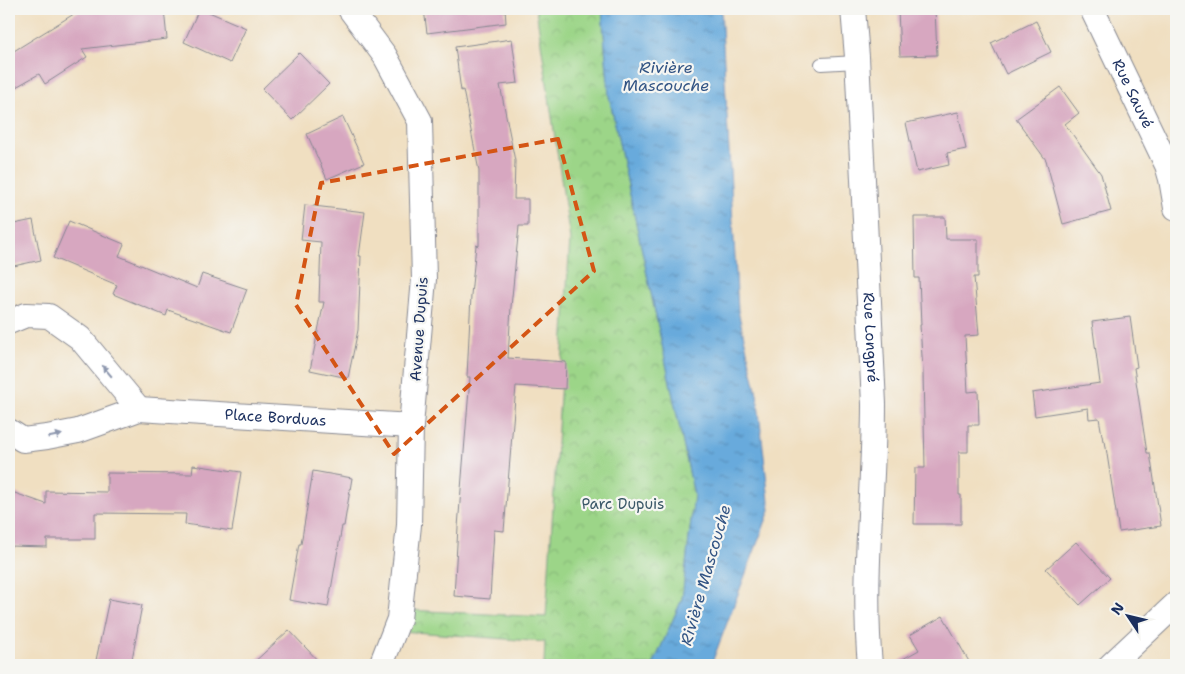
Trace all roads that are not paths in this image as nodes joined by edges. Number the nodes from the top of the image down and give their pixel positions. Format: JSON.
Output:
{"nodes":[{"id":1,"x":350,"y":9,"type":"edge"},
{"id":2,"x":853,"y":9,"type":"edge"},
{"id":3,"x":1092,"y":9,"type":"edge"},
{"id":4,"x":857,"y":62,"type":"junction"},
{"id":5,"x":821,"y":64,"type":"dead end"},
{"id":6,"x":1176,"y":208,"type":"edge"},
{"id":7,"x":9,"y":322,"type":"edge"},
{"id":8,"x":139,"y":409,"type":"junction"},
{"id":9,"x":411,"y":426,"type":"junction"},
{"id":10,"x":9,"y":431,"type":"edge"},
{"id":11,"x":1176,"y":604,"type":"edge"},
{"id":12,"x":381,"y":665,"type":"edge"},
{"id":13,"x":870,"y":665,"type":"edge"},
{"id":14,"x":1111,"y":665,"type":"edge"}],
"edges":[{"from":1,"to":9,"type":"street","name":"Avenue Dupuis"},
{"from":2,"to":4,"type":"street","name":"Rue Longpré"},
{"from":3,"to":6,"type":"street","name":"Rue Sauvé"},
{"from":4,"to":5,"type":"lane"},
{"from":4,"to":13,"type":"street","name":"Rue Longpré"},
{"from":8,"to":7,"type":"street","one_way":true},
{"from":8,"to":9,"type":"street","name":"Place Borduas"},
{"from":10,"to":8,"type":"street","name":"Place Borduas","one_way":true},
{"from":9,"to":12,"type":"street","name":"Avenue Dupuis"},
{"from":11,"to":14,"type":"street"}]}
